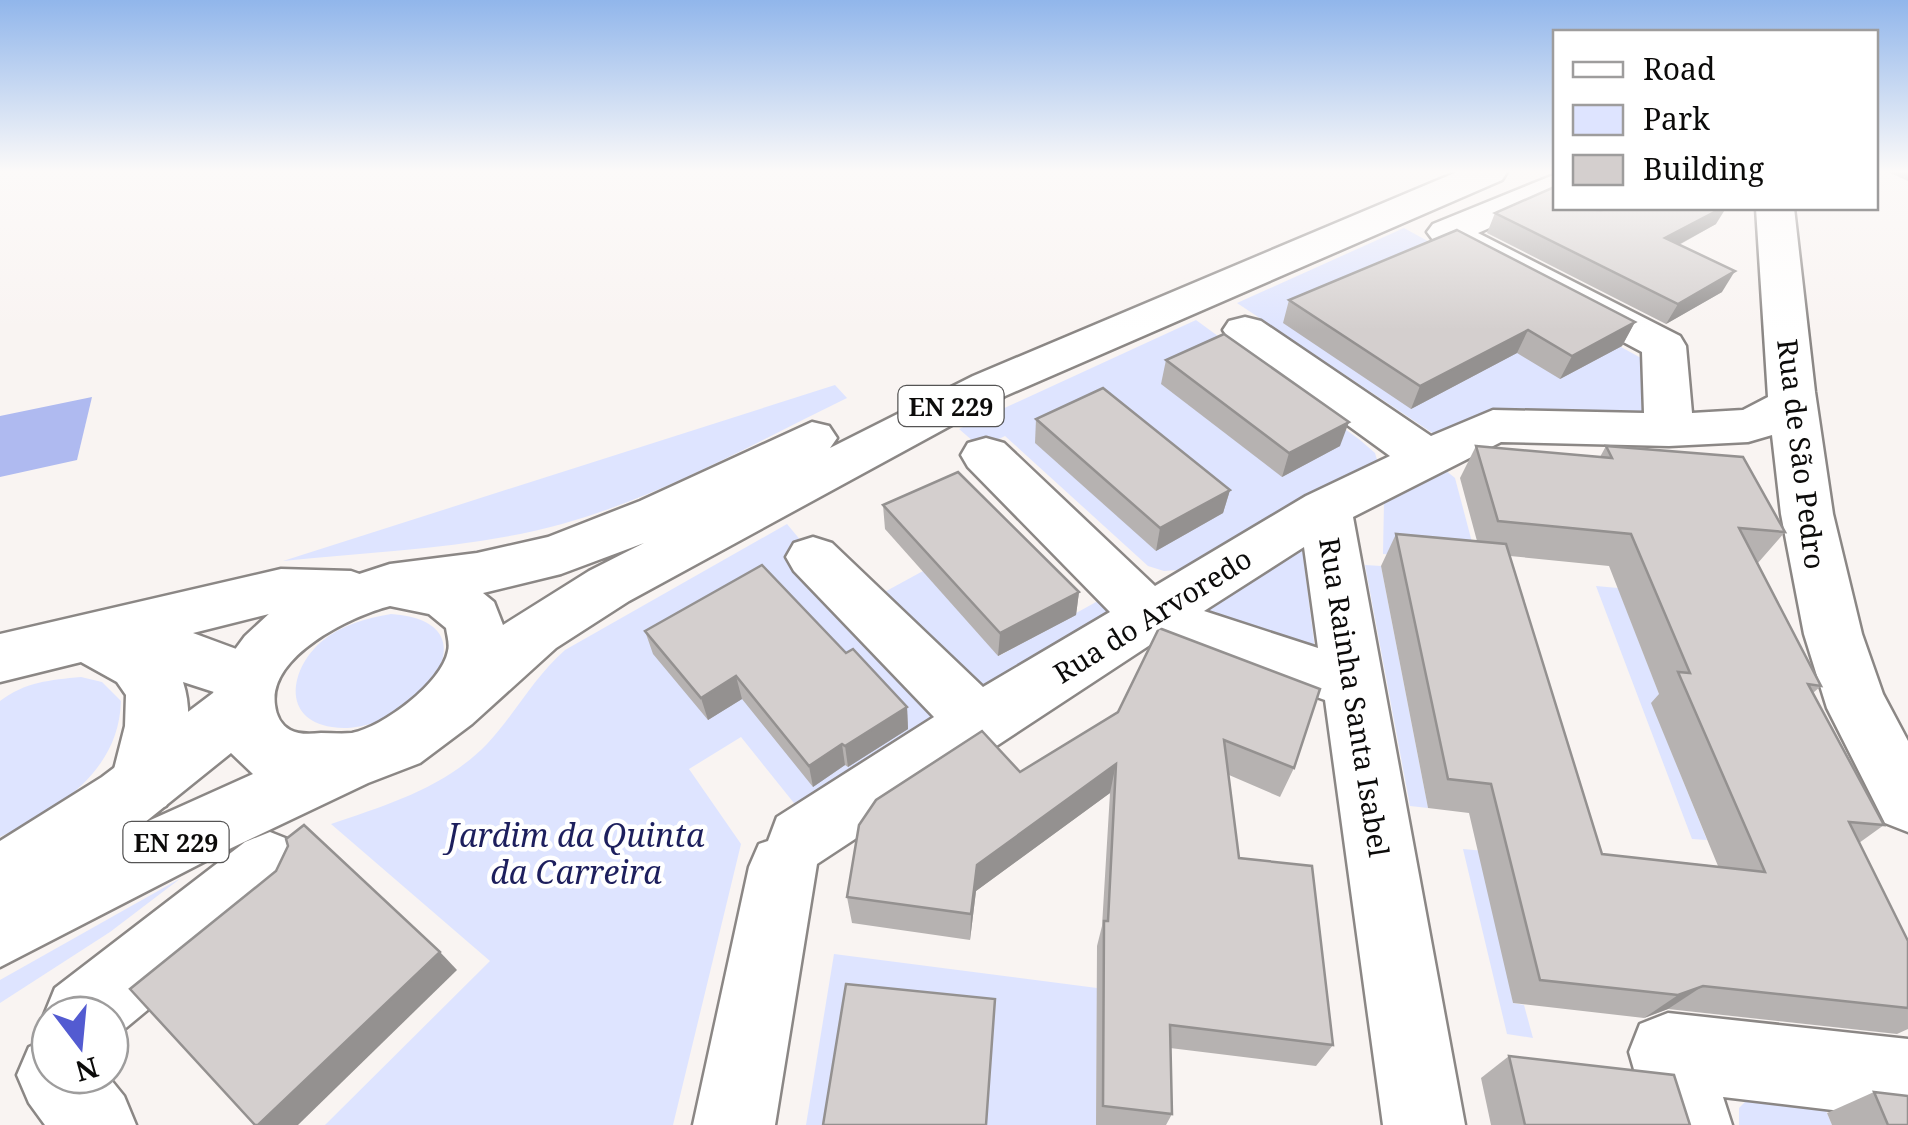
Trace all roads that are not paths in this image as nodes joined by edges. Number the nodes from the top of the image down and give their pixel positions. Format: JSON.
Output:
{"nodes":[{"id":1,"x":1299,"y":224,"type":"edge"},
{"id":2,"x":1366,"y":224,"type":"edge"},
{"id":3,"x":1474,"y":224,"type":"edge"},
{"id":4,"x":1777,"y":224,"type":"edge"},
{"id":5,"x":1246,"y":330,"type":"dead end"},
{"id":6,"x":1792,"y":400,"type":"junction"},
{"id":7,"x":1669,"y":430,"type":"junction"},
{"id":8,"x":986,"y":455,"type":"dead end"},
{"id":9,"x":1427,"y":458,"type":"junction"},
{"id":10,"x":1325,"y":509,"type":"junction"},
{"id":11,"x":1804,"y":516,"type":"junction"},
{"id":12,"x":813,"y":557,"type":"dead end"},
{"id":13,"x":371,"y":589,"type":"junction"},
{"id":14,"x":1150,"y":616,"type":"junction"},
{"id":15,"x":89,"y":639,"type":"junction"},
{"id":16,"x":0,"y":658,"type":"edge"},
{"id":17,"x":1351,"y":684,"type":"junction"},
{"id":18,"x":244,"y":691,"type":"junction"},
{"id":19,"x":450,"y":706,"type":"junction"},
{"id":20,"x":978,"y":722,"type":"junction"},
{"id":21,"x":356,"y":759,"type":"junction"},
{"id":22,"x":143,"y":785,"type":"junction"},
{"id":23,"x":1908,"y":802,"type":"edge"},
{"id":24,"x":270,"y":865,"type":"dead end"},
{"id":25,"x":0,"y":878,"type":"edge"},
{"id":26,"x":0,"y":931,"type":"edge"},
{"id":27,"x":107,"y":995,"type":"edge"},
{"id":28,"x":1908,"y":1079,"type":"edge"},
{"id":29,"x":72,"y":1095,"type":"edge"},
{"id":30,"x":95,"y":1125,"type":"edge"},
{"id":31,"x":734,"y":1125,"type":"edge"},
{"id":32,"x":1424,"y":1125,"type":"edge"},
{"id":33,"x":1692,"y":1125,"type":"edge"}],
"edges":[{"from":1,"to":13,"type":"street","number":"EN 229"},
{"from":2,"to":19,"type":"street","number":"EN 229"},
{"from":3,"to":7,"type":"street"},
{"from":4,"to":6,"type":"street","name":"Rua de São Pedro"},
{"from":5,"to":9,"type":"street"},
{"from":6,"to":7,"type":"street"},
{"from":6,"to":11,"type":"street","name":"Rua de São Pedro"},
{"from":7,"to":9,"type":"street","name":"Rua Rainha Santa Isabel"},
{"from":7,"to":11,"type":"street"},
{"from":8,"to":14,"type":"street"},
{"from":9,"to":10,"type":"street","name":"Rua Rainha Santa Isabel"},
{"from":10,"to":14,"type":"street","name":"Rua do Arvoredo"},
{"from":10,"to":17,"type":"street","name":"Rua Rainha Santa Isabel"},
{"from":11,"to":23,"type":"street","name":"Rua de São Pedro"},
{"from":12,"to":20,"type":"street"},
{"from":13,"to":15,"type":"street"},
{"from":13,"to":18,"type":"street","number":"EN 229"},
{"from":13,"to":19,"type":"street","number":"EN 229"},
{"from":14,"to":17,"type":"street"},
{"from":14,"to":20,"type":"street","name":"Rua do Arvoredo"},
{"from":15,"to":16,"type":"street"},
{"from":15,"to":18,"type":"street"},
{"from":15,"to":22,"type":"street"},
{"from":17,"to":32,"type":"street","name":"Rua Rainha Santa Isabel"},
{"from":18,"to":21,"type":"street","number":"EN 229"},
{"from":18,"to":22,"type":"street","number":"EN 229"},
{"from":19,"to":21,"type":"street","number":"EN 229"},
{"from":20,"to":31,"type":"street","name":"Rua do Arvoredo"},
{"from":21,"to":26,"type":"street","number":"EN 229"},
{"from":22,"to":25,"type":"street","number":"EN 229"},
{"from":24,"to":27,"type":"street"},
{"from":28,"to":33,"type":"street"},
{"from":29,"to":30,"type":"street"}]}
